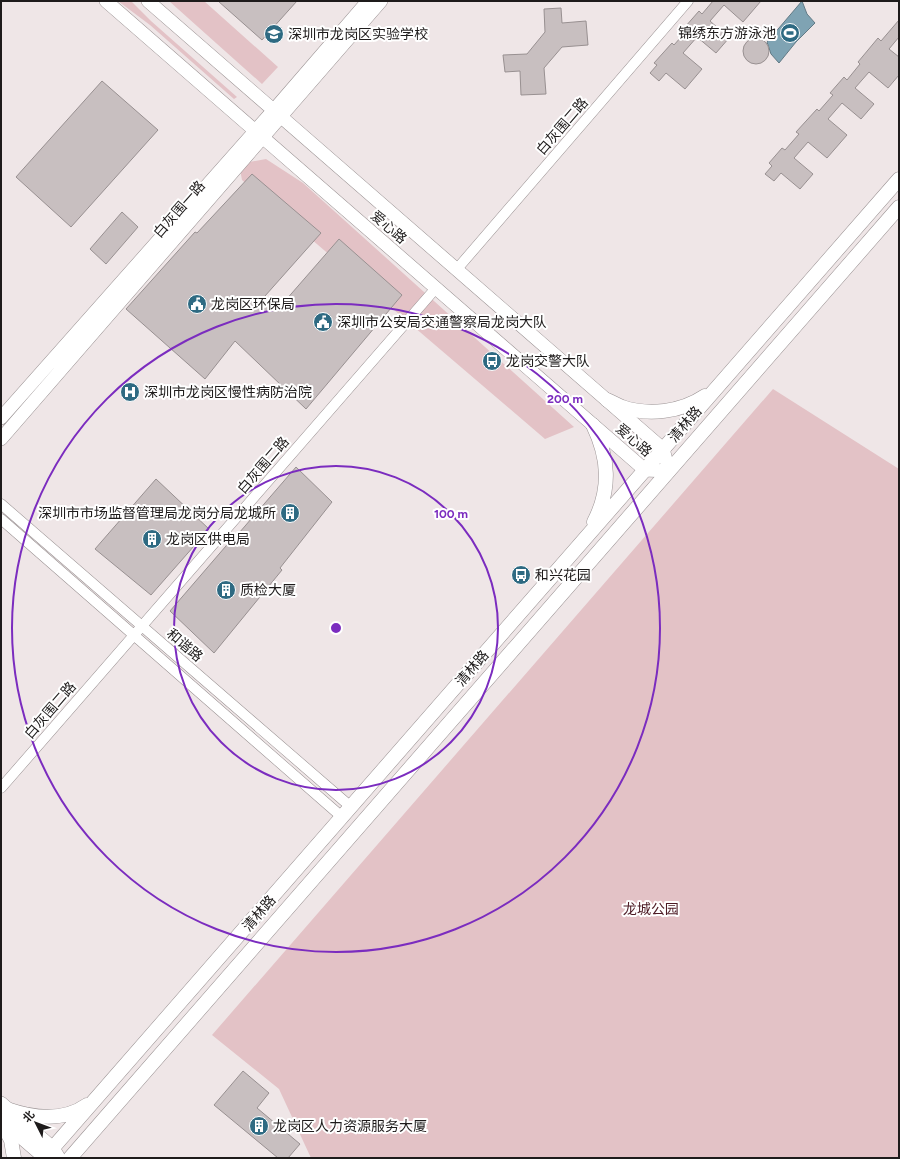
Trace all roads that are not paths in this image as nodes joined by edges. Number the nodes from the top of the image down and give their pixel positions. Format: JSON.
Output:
{"nodes":[{"id":1,"x":106,"y":1,"type":"edge"},
{"id":2,"x":148,"y":1,"type":"edge"},
{"id":3,"x":368,"y":1,"type":"edge"},
{"id":4,"x":381,"y":1,"type":"edge"},
{"id":5,"x":688,"y":1,"type":"edge"},
{"id":6,"x":277,"y":113,"type":"junction"},
{"id":7,"x":259,"y":134,"type":"junction"},
{"id":8,"x":899,"y":179,"type":"edge"},
{"id":9,"x":899,"y":207,"type":"edge"},
{"id":10,"x":457,"y":269,"type":"junction"},
{"id":11,"x":436,"y":288,"type":"junction"},
{"id":12,"x":717,"y":388,"type":"junction"},
{"id":13,"x":608,"y":400,"type":"junction"},
{"id":14,"x":1,"y":418,"type":"edge"},
{"id":15,"x":593,"y":425,"type":"junction"},
{"id":16,"x":1,"y":439,"type":"edge"},
{"id":17,"x":663,"y":449,"type":"junction"},
{"id":18,"x":645,"y":470,"type":"junction"},
{"id":19,"x":669,"y":471,"type":"junction"},
{"id":20,"x":1,"y":504,"type":"edge"},
{"id":21,"x":1,"y":519,"type":"edge"},
{"id":22,"x":587,"y":536,"type":"junction"},
{"id":23,"x":142,"y":626,"type":"junction"},
{"id":24,"x":134,"y":635,"type":"junction"},
{"id":25,"x":1,"y":788,"type":"edge"},
{"id":26,"x":346,"y":812,"type":"junction"},
{"id":27,"x":98,"y":1096,"type":"junction"},
{"id":28,"x":3,"y":1113,"type":"edge"},
{"id":29,"x":49,"y":1156,"type":"edge"},
{"id":30,"x":14,"y":1158,"type":"edge"},
{"id":31,"x":70,"y":1158,"type":"edge"}],
"edges":[{"from":1,"to":7,"type":"street","name":"爱心路"},
{"from":2,"to":6,"type":"street","name":"爱心路"},
{"from":3,"to":6,"type":"street","name":"白灰围一路"},
{"from":4,"to":6,"type":"street","name":"白灰围一路"},
{"from":5,"to":10,"type":"street","name":"白灰围二路"},
{"from":6,"to":7,"type":"street","name":"白灰围一路"},
{"from":6,"to":10,"type":"street","name":"爱心路"},
{"from":7,"to":11,"type":"street","name":"爱心路"},
{"from":7,"to":14,"type":"street","name":"白灰围一路"},
{"from":7,"to":16,"type":"street","name":"白灰围一路"},
{"from":8,"to":12,"type":"main road","name":"清林路"},
{"from":9,"to":19,"type":"main road","name":"清林路"},
{"from":10,"to":13,"type":"street","name":"爱心路"},
{"from":11,"to":15,"type":"street","name":"爱心路"},
{"from":11,"to":23,"type":"street","name":"白灰围二路"},
{"from":12,"to":13,"type":"main road"},
{"from":12,"to":17,"type":"main road","name":"清林路"},
{"from":13,"to":17,"type":"street","name":"爱心路"},
{"from":15,"to":18,"type":"street","name":"爱心路"},
{"from":15,"to":22,"type":"main road"},
{"from":17,"to":18,"type":"main road","name":"清林路"},
{"from":17,"to":19,"type":"street","name":"爱心路"},
{"from":18,"to":19,"type":"street","name":"爱心路"},
{"from":18,"to":22,"type":"main road","name":"清林路"},
{"from":19,"to":31,"type":"main road","name":"清林路"},
{"from":20,"to":23,"type":"street","name":"和谐路"},
{"from":21,"to":24,"type":"street","name":"和谐路"},
{"from":22,"to":26,"type":"main road","name":"清林路"},
{"from":23,"to":24,"type":"street","name":"白灰围二路"},
{"from":23,"to":26,"type":"street","name":"和谐路"},
{"from":24,"to":25,"type":"street","name":"白灰围二路"},
{"from":24,"to":26,"type":"street","name":"和谐路"},
{"from":26,"to":27,"type":"main road","name":"清林路"},
{"from":27,"to":28,"type":"main road"},
{"from":27,"to":29,"type":"main road","name":"清林路"},
{"from":28,"to":29,"type":"street"},
{"from":28,"to":30,"type":"main road"}]}
